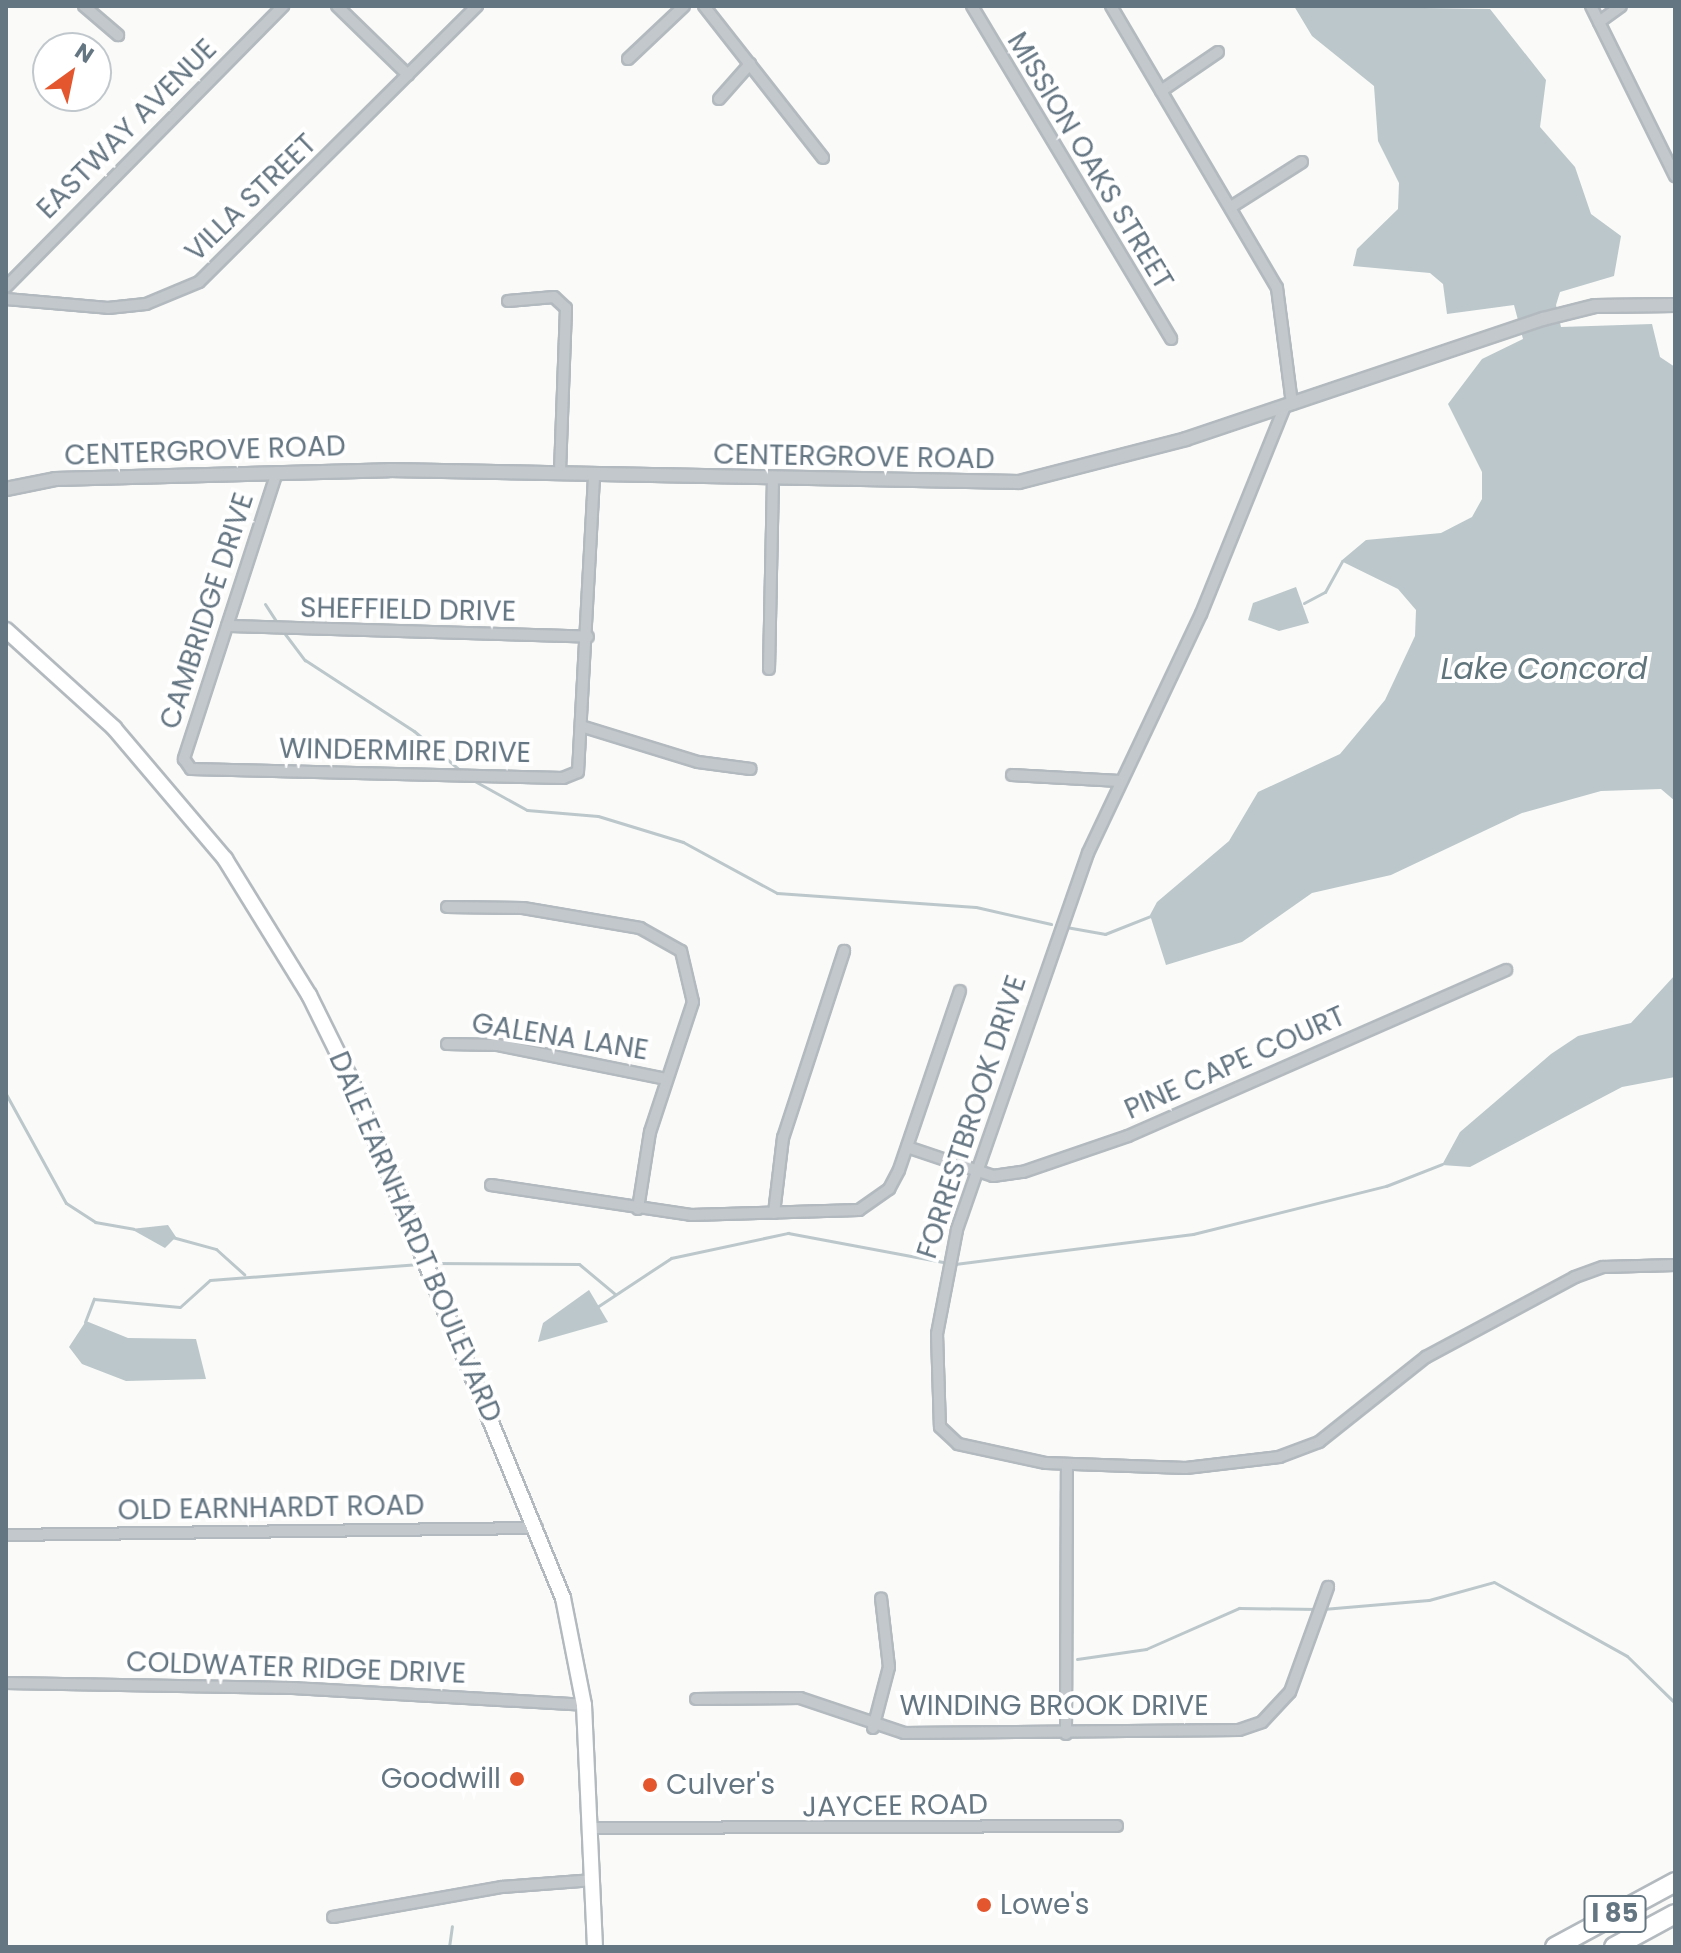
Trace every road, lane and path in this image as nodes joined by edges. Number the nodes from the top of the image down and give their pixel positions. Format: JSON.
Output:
{"nodes":[{"id":1,"x":84,"y":6,"type":"edge"},
{"id":2,"x":283,"y":6,"type":"edge"},
{"id":3,"x":337,"y":6,"type":"edge"},
{"id":4,"x":477,"y":6,"type":"edge"},
{"id":5,"x":684,"y":6,"type":"edge"},
{"id":6,"x":704,"y":6,"type":"edge"},
{"id":7,"x":972,"y":6,"type":"edge"},
{"id":8,"x":1111,"y":6,"type":"edge"},
{"id":9,"x":1591,"y":6,"type":"edge"},
{"id":10,"x":1621,"y":6,"type":"edge"},
{"id":11,"x":1599,"y":22,"type":"junction"},
{"id":12,"x":118,"y":35,"type":"dead end"},
{"id":13,"x":1218,"y":52,"type":"dead end"},
{"id":14,"x":628,"y":59,"type":"dead end"},
{"id":15,"x":750,"y":64,"type":"junction"},
{"id":16,"x":408,"y":75,"type":"junction"},
{"id":17,"x":1161,"y":91,"type":"junction"},
{"id":18,"x":719,"y":99,"type":"dead end"},
{"id":19,"x":823,"y":158,"type":"dead end"},
{"id":20,"x":1302,"y":162,"type":"dead end"},
{"id":21,"x":1675,"y":176,"type":"edge"},
{"id":22,"x":1231,"y":207,"type":"junction"},
{"id":23,"x":6,"y":287,"type":"edge"},
{"id":24,"x":6,"y":299,"type":"edge"},
{"id":25,"x":508,"y":301,"type":"dead end"},
{"id":26,"x":1675,"y":305,"type":"edge"},
{"id":27,"x":1171,"y":339,"type":"dead end"},
{"id":28,"x":1288,"y":405,"type":"junction"},
{"id":29,"x":277,"y":472,"type":"junction"},
{"id":30,"x":560,"y":474,"type":"junction"},
{"id":31,"x":594,"y":476,"type":"junction"},
{"id":32,"x":773,"y":480,"type":"junction"},
{"id":33,"x":6,"y":489,"type":"edge"},
{"id":34,"x":227,"y":626,"type":"junction"},
{"id":35,"x":6,"y":630,"type":"edge"},
{"id":36,"x":588,"y":637,"type":"junction"},
{"id":37,"x":769,"y":669,"type":"dead end"},
{"id":38,"x":584,"y":727,"type":"junction"},
{"id":39,"x":186,"y":765,"type":"joint"},
{"id":40,"x":751,"y":769,"type":"dead end"},
{"id":41,"x":1012,"y":775,"type":"dead end"},
{"id":42,"x":1119,"y":781,"type":"junction"},
{"id":43,"x":447,"y":907,"type":"dead end"},
{"id":44,"x":844,"y":951,"type":"dead end"},
{"id":45,"x":1506,"y":970,"type":"dead end"},
{"id":46,"x":960,"y":991,"type":"dead end"},
{"id":47,"x":447,"y":1044,"type":"dead end"},
{"id":48,"x":666,"y":1079,"type":"junction"},
{"id":49,"x":907,"y":1147,"type":"junction"},
{"id":50,"x":977,"y":1172,"type":"junction"},
{"id":51,"x":491,"y":1185,"type":"dead end"},
{"id":52,"x":638,"y":1209,"type":"junction"},
{"id":53,"x":774,"y":1213,"type":"junction"},
{"id":54,"x":1675,"y":1265,"type":"edge"},
{"id":55,"x":1067,"y":1464,"type":"junction"},
{"id":56,"x":537,"y":1528,"type":"junction"},
{"id":57,"x":6,"y":1535,"type":"edge"},
{"id":58,"x":1328,"y":1587,"type":"dead end"},
{"id":59,"x":881,"y":1598,"type":"dead end"},
{"id":60,"x":6,"y":1683,"type":"edge"},
{"id":61,"x":696,"y":1699,"type":"dead end"},
{"id":62,"x":584,"y":1705,"type":"junction"},
{"id":63,"x":873,"y":1728,"type":"junction"},
{"id":64,"x":1066,"y":1734,"type":"junction"},
{"id":65,"x":1117,"y":1826,"type":"dead end"},
{"id":66,"x":594,"y":1828,"type":"junction"},
{"id":67,"x":594,"y":1880,"type":"junction"},
{"id":68,"x":1675,"y":1882,"type":"edge"},
{"id":69,"x":1675,"y":1914,"type":"edge"},
{"id":70,"x":333,"y":1917,"type":"dead end"},
{"id":71,"x":595,"y":1947,"type":"edge"},
{"id":72,"x":1555,"y":1947,"type":"edge"},
{"id":73,"x":1614,"y":1947,"type":"edge"}],
"edges":[{"from":1,"to":12,"type":"street"},
{"from":2,"to":23,"type":"street","name":"EASTWAY AVENUE"},
{"from":3,"to":16,"type":"street"},
{"from":4,"to":16,"type":"street","name":"VILLA STREET"},
{"from":5,"to":14,"type":"street"},
{"from":6,"to":15,"type":"street"},
{"from":7,"to":27,"type":"street","name":"MISSION OAKS STREET"},
{"from":8,"to":17,"type":"street"},
{"from":9,"to":11,"type":"street"},
{"from":10,"to":11,"type":"street"},
{"from":11,"to":21,"type":"street"},
{"from":13,"to":17,"type":"street"},
{"from":15,"to":18,"type":"street"},
{"from":15,"to":19,"type":"street"},
{"from":16,"to":24,"type":"street","name":"VILLA STREET"},
{"from":17,"to":22,"type":"street"},
{"from":20,"to":22,"type":"street"},
{"from":22,"to":28,"type":"street"},
{"from":25,"to":30,"type":"street"},
{"from":26,"to":28,"type":"street","name":"CENTERGROVE ROAD"},
{"from":28,"to":32,"type":"street","name":"CENTERGROVE ROAD"},
{"from":28,"to":42,"type":"street","name":"FORRESTBROOK DRIVE"},
{"from":29,"to":30,"type":"street","name":"CENTERGROVE ROAD"},
{"from":29,"to":33,"type":"street","name":"CENTERGROVE ROAD"},
{"from":29,"to":34,"type":"street","name":"CAMBRIDGE DRIVE"},
{"from":30,"to":31,"type":"street","name":"CENTERGROVE ROAD"},
{"from":31,"to":32,"type":"street","name":"CENTERGROVE ROAD"},
{"from":31,"to":36,"type":"street","name":"WINDERMIRE DRIVE"},
{"from":32,"to":37,"type":"street"},
{"from":34,"to":36,"type":"street","name":"SHEFFIELD DRIVE"},
{"from":34,"to":39,"type":"street","name":"CAMBRIDGE DRIVE"},
{"from":35,"to":56,"type":"main road","name":"DALE EARNHARDT BOULEVARD"},
{"from":36,"to":38,"type":"street","name":"WINDERMIRE DRIVE"},
{"from":38,"to":39,"type":"street","name":"WINDERMIRE DRIVE"},
{"from":38,"to":40,"type":"street"},
{"from":41,"to":42,"type":"street"},
{"from":42,"to":50,"type":"street","name":"FORRESTBROOK DRIVE"},
{"from":43,"to":48,"type":"street"},
{"from":44,"to":53,"type":"street"},
{"from":45,"to":50,"type":"street","name":"PINE CAPE COURT"},
{"from":46,"to":49,"type":"street"},
{"from":47,"to":48,"type":"street","name":"GALENA LANE"},
{"from":48,"to":52,"type":"street"},
{"from":49,"to":50,"type":"street","name":"PINE CAPE COURT"},
{"from":49,"to":53,"type":"street"},
{"from":50,"to":55,"type":"street","name":"FORRESTBROOK DRIVE"},
{"from":51,"to":52,"type":"street"},
{"from":52,"to":53,"type":"street"},
{"from":54,"to":55,"type":"street","name":"FORRESTBROOK DRIVE"},
{"from":55,"to":64,"type":"street"},
{"from":56,"to":57,"type":"street","name":"OLD EARNHARDT ROAD"},
{"from":56,"to":62,"type":"main road","name":"DALE EARNHARDT BOULEVARD"},
{"from":58,"to":64,"type":"street","name":"WINDING BROOK DRIVE"},
{"from":59,"to":63,"type":"street"},
{"from":60,"to":62,"type":"street","name":"COLDWATER RIDGE DRIVE"},
{"from":61,"to":63,"type":"street","name":"WINDING BROOK DRIVE"},
{"from":62,"to":66,"type":"main road","name":"DALE EARNHARDT BOULEVARD"},
{"from":63,"to":64,"type":"street","name":"WINDING BROOK DRIVE"},
{"from":65,"to":66,"type":"street","name":"JAYCEE ROAD"},
{"from":66,"to":67,"type":"main road","name":"DALE EARNHARDT BOULEVARD"},
{"from":67,"to":70,"type":"street"},
{"from":67,"to":71,"type":"main road","name":"DALE EARNHARDT BOULEVARD"},
{"from":68,"to":72,"type":"highway","number":"I 85"},
{"from":69,"to":73,"type":"highway","number":"I 85"}]}
